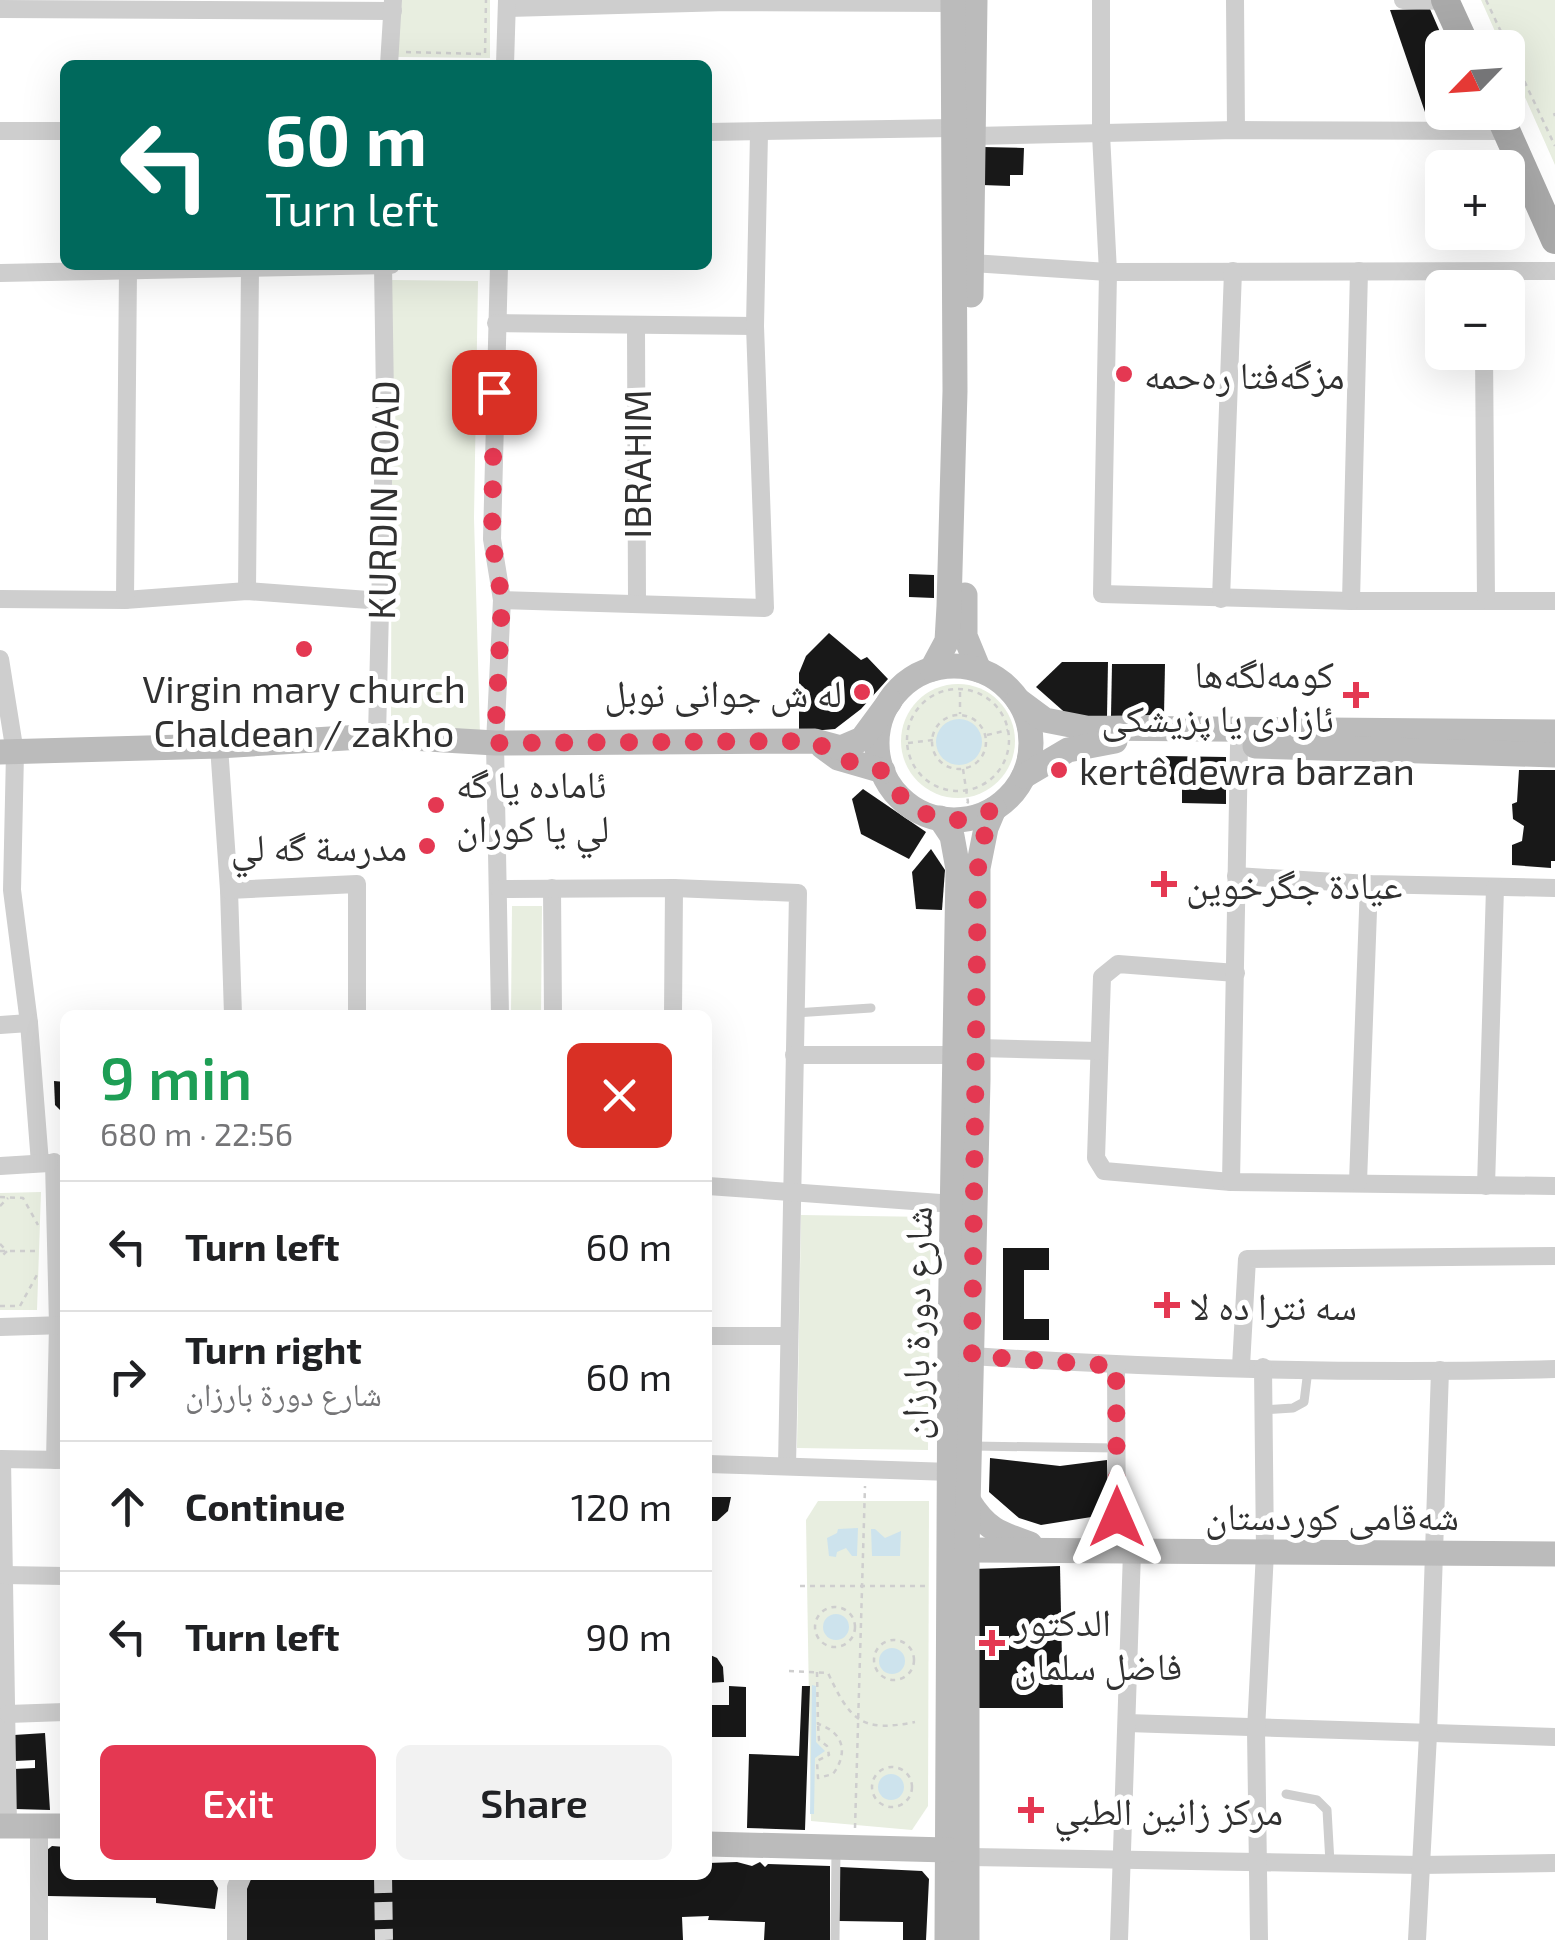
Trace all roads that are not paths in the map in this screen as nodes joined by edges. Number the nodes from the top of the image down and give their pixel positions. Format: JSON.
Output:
{"nodes":[{"id":1,"x":1101,"y":0,"type":"edge"},
{"id":2,"x":1235,"y":0,"type":"edge"},
{"id":3,"x":1402,"y":0,"type":"edge"},
{"id":4,"x":1445,"y":0,"type":"edge"},
{"id":5,"x":1466,"y":0,"type":"edge"},
{"id":6,"x":728,"y":1,"type":"edge"},
{"id":7,"x":960,"y":1,"type":"edge"},
{"id":8,"x":614,"y":2,"type":"edge"},
{"id":9,"x":834,"y":2,"type":"edge"},
{"id":10,"x":507,"y":4,"type":"edge"},
{"id":11,"x":73,"y":5,"type":"edge"},
{"id":12,"x":393,"y":6,"type":"edge"},
{"id":13,"x":0,"y":9,"type":"edge"},
{"id":14,"x":1459,"y":30,"type":"edge"},
{"id":15,"x":1487,"y":30,"type":"edge"},
{"id":16,"x":389,"y":60,"type":"edge"},
{"id":17,"x":505,"y":60,"type":"edge"},
{"id":18,"x":1525,"y":111,"type":"edge"},
{"id":19,"x":1425,"y":124,"type":"edge"},
{"id":20,"x":60,"y":130,"type":"edge"},
{"id":21,"x":1236,"y":130,"type":"junction"},
{"id":22,"x":1506,"y":130,"type":"edge"},
{"id":23,"x":0,"y":131,"type":"edge"},
{"id":24,"x":712,"y":132,"type":"edge"},
{"id":25,"x":964,"y":132,"type":"junction"},
{"id":26,"x":758,"y":133,"type":"junction"},
{"id":27,"x":1102,"y":134,"type":"junction"},
{"id":28,"x":1555,"y":194,"type":"edge"},
{"id":29,"x":1555,"y":240,"type":"edge"},
{"id":30,"x":972,"y":263,"type":"junction"},
{"id":31,"x":85,"y":270,"type":"edge"},
{"id":32,"x":128,"y":270,"type":"edge"},
{"id":33,"x":250,"y":270,"type":"edge"},
{"id":34,"x":383,"y":270,"type":"edge"},
{"id":35,"x":498,"y":270,"type":"edge"},
{"id":36,"x":1234,"y":271,"type":"junction"},
{"id":37,"x":1555,"y":271,"type":"edge"},
{"id":38,"x":0,"y":272,"type":"edge"},
{"id":39,"x":1108,"y":272,"type":"junction"},
{"id":40,"x":1359,"y":272,"type":"junction"},
{"id":41,"x":1525,"y":275,"type":"edge"},
{"id":42,"x":1425,"y":276,"type":"edge"},
{"id":43,"x":496,"y":323,"type":"junction"},
{"id":44,"x":636,"y":326,"type":"junction"},
{"id":45,"x":755,"y":326,"type":"junction"},
{"id":46,"x":1484,"y":370,"type":"edge"},
{"id":47,"x":247,"y":591,"type":"junction"},
{"id":48,"x":0,"y":599,"type":"edge"},
{"id":49,"x":1220,"y":599,"type":"junction"},
{"id":50,"x":124,"y":600,"type":"junction"},
{"id":51,"x":502,"y":600,"type":"junction"},
{"id":52,"x":1486,"y":600,"type":"junction"},
{"id":53,"x":1555,"y":600,"type":"edge"},
{"id":54,"x":382,"y":601,"type":"junction"},
{"id":55,"x":1351,"y":601,"type":"junction"},
{"id":56,"x":637,"y":602,"type":"junction"},
{"id":57,"x":0,"y":660,"type":"edge"},
{"id":58,"x":932,"y":669,"type":"junction"},
{"id":59,"x":978,"y":670,"type":"junction"},
{"id":60,"x":1018,"y":700,"type":"junction"},
{"id":61,"x":890,"y":702,"type":"junction"},
{"id":62,"x":1555,"y":732,"type":"edge"},
{"id":63,"x":377,"y":736,"type":"junction"},
{"id":64,"x":815,"y":741,"type":"junction"},
{"id":65,"x":495,"y":743,"type":"junction"},
{"id":66,"x":219,"y":746,"type":"junction"},
{"id":67,"x":1239,"y":746,"type":"junction"},
{"id":68,"x":7,"y":752,"type":"edge"},
{"id":69,"x":1555,"y":754,"type":"edge"},
{"id":70,"x":883,"y":771,"type":"junction"},
{"id":71,"x":1024,"y":776,"type":"junction"},
{"id":72,"x":994,"y":810,"type":"junction"},
{"id":73,"x":949,"y":819,"type":"junction"},
{"id":74,"x":1236,"y":876,"type":"junction"},
{"id":75,"x":1370,"y":884,"type":"junction"},
{"id":76,"x":552,"y":888,"type":"junction"},
{"id":77,"x":674,"y":888,"type":"junction"},
{"id":78,"x":1495,"y":888,"type":"junction"},
{"id":79,"x":1555,"y":888,"type":"edge"},
{"id":80,"x":499,"y":889,"type":"junction"},
{"id":81,"x":6,"y":890,"type":"edge"},
{"id":82,"x":230,"y":890,"type":"junction"},
{"id":83,"x":1236,"y":973,"type":"junction"},
{"id":84,"x":871,"y":1008,"type":"dead end"},
{"id":85,"x":233,"y":1010,"type":"edge"},
{"id":86,"x":358,"y":1010,"type":"edge"},
{"id":87,"x":500,"y":1010,"type":"edge"},
{"id":88,"x":553,"y":1010,"type":"edge"},
{"id":89,"x":672,"y":1010,"type":"edge"},
{"id":90,"x":794,"y":1013,"type":"junction"},
{"id":91,"x":29,"y":1023,"type":"junction"},
{"id":92,"x":0,"y":1025,"type":"edge"},
{"id":93,"x":1099,"y":1051,"type":"junction"},
{"id":94,"x":967,"y":1052,"type":"junction"},
{"id":95,"x":794,"y":1055,"type":"junction"},
{"id":96,"x":53,"y":1163,"type":"edge"},
{"id":97,"x":0,"y":1166,"type":"edge"},
{"id":98,"x":1231,"y":1182,"type":"junction"},
{"id":99,"x":1358,"y":1182,"type":"junction"},
{"id":100,"x":712,"y":1186,"type":"edge"},
{"id":101,"x":1486,"y":1186,"type":"junction"},
{"id":102,"x":1555,"y":1186,"type":"edge"},
{"id":103,"x":790,"y":1194,"type":"junction"},
{"id":104,"x":954,"y":1204,"type":"junction"},
{"id":105,"x":1555,"y":1256,"type":"edge"},
{"id":106,"x":60,"y":1305,"type":"edge"},
{"id":107,"x":60,"y":1325,"type":"edge"},
{"id":108,"x":0,"y":1327,"type":"edge"},
{"id":109,"x":712,"y":1336,"type":"edge"},
{"id":110,"x":788,"y":1336,"type":"junction"},
{"id":111,"x":972,"y":1356,"type":"junction"},
{"id":112,"x":1116,"y":1366,"type":"junction"},
{"id":113,"x":1241,"y":1366,"type":"junction"},
{"id":114,"x":1262,"y":1367,"type":"junction"},
{"id":115,"x":1308,"y":1368,"type":"junction"},
{"id":116,"x":1555,"y":1368,"type":"edge"},
{"id":117,"x":1440,"y":1370,"type":"junction"},
{"id":118,"x":1263,"y":1410,"type":"junction"},
{"id":119,"x":970,"y":1446,"type":"junction"},
{"id":120,"x":1116,"y":1448,"type":"junction"},
{"id":121,"x":1,"y":1459,"type":"edge"},
{"id":122,"x":60,"y":1460,"type":"edge"},
{"id":123,"x":712,"y":1464,"type":"edge"},
{"id":124,"x":787,"y":1466,"type":"junction"},
{"id":125,"x":952,"y":1472,"type":"junction"},
{"id":126,"x":968,"y":1500,"type":"junction"},
{"id":127,"x":967,"y":1550,"type":"junction"},
{"id":128,"x":1048,"y":1551,"type":"junction"},
{"id":129,"x":1125,"y":1551,"type":"junction"},
{"id":130,"x":1266,"y":1552,"type":"junction"},
{"id":131,"x":1433,"y":1552,"type":"junction"},
{"id":132,"x":1555,"y":1554,"type":"edge"},
{"id":133,"x":4,"y":1576,"type":"junction"},
{"id":134,"x":60,"y":1576,"type":"edge"},
{"id":135,"x":60,"y":1712,"type":"edge"},
{"id":136,"x":8,"y":1714,"type":"junction"},
{"id":137,"x":1127,"y":1723,"type":"junction"},
{"id":138,"x":1256,"y":1730,"type":"junction"},
{"id":139,"x":1428,"y":1735,"type":"junction"},
{"id":140,"x":1555,"y":1737,"type":"edge"},
{"id":141,"x":1286,"y":1794,"type":"dead end"},
{"id":142,"x":4,"y":1826,"type":"edge"},
{"id":143,"x":52,"y":1826,"type":"edge"},
{"id":144,"x":959,"y":1843,"type":"junction"},
{"id":145,"x":712,"y":1844,"type":"edge"},
{"id":146,"x":845,"y":1849,"type":"junction"},
{"id":147,"x":1122,"y":1860,"type":"junction"},
{"id":148,"x":1258,"y":1862,"type":"junction"},
{"id":149,"x":1330,"y":1863,"type":"junction"},
{"id":150,"x":1555,"y":1863,"type":"edge"},
{"id":151,"x":1420,"y":1865,"type":"junction"},
{"id":152,"x":240,"y":1880,"type":"edge"},
{"id":153,"x":39,"y":1940,"type":"edge"},
{"id":154,"x":236,"y":1940,"type":"edge"},
{"id":155,"x":834,"y":1940,"type":"edge"},
{"id":156,"x":948,"y":1940,"type":"edge"},
{"id":157,"x":967,"y":1940,"type":"edge"},
{"id":158,"x":1119,"y":1940,"type":"edge"},
{"id":159,"x":1259,"y":1940,"type":"edge"},
{"id":160,"x":1417,"y":1940,"type":"edge"}],
"edges":[{"from":1,"to":27,"type":"street"},
{"from":2,"to":21,"type":"street"},
{"from":3,"to":4,"type":"street"},
{"from":4,"to":14,"type":"main road"},
{"from":5,"to":15,"type":"main road"},
{"from":6,"to":8,"type":"street"},
{"from":6,"to":9,"type":"street"},
{"from":7,"to":9,"type":"street"},
{"from":7,"to":25,"type":"main road"},
{"from":8,"to":10,"type":"street"},
{"from":10,"to":17,"type":"street"},
{"from":11,"to":12,"type":"street"},
{"from":11,"to":13,"type":"street"},
{"from":12,"to":16,"type":"street"},
{"from":18,"to":28,"type":"main road"},
{"from":19,"to":21,"type":"street"},
{"from":20,"to":23,"type":"street"},
{"from":21,"to":27,"type":"street"},
{"from":22,"to":29,"type":"main road"},
{"from":24,"to":26,"type":"street"},
{"from":25,"to":26,"type":"street"},
{"from":25,"to":27,"type":"street"},
{"from":25,"to":30,"type":"main road"},
{"from":25,"to":58,"type":"main road"},
{"from":26,"to":45,"type":"street"},
{"from":27,"to":39,"type":"street"},
{"from":30,"to":39,"type":"street"},
{"from":30,"to":59,"type":"main road"},
{"from":31,"to":38,"type":"street"},
{"from":32,"to":50,"type":"street"},
{"from":33,"to":47,"type":"street"},
{"from":34,"to":54,"type":"street","name":"KURDIN ROAD"},
{"from":35,"to":43,"type":"street"},
{"from":36,"to":39,"type":"street"},
{"from":36,"to":40,"type":"street"},
{"from":36,"to":49,"type":"street"},
{"from":37,"to":41,"type":"street"},
{"from":39,"to":49,"type":"street"},
{"from":40,"to":42,"type":"street"},
{"from":40,"to":55,"type":"street"},
{"from":43,"to":44,"type":"street"},
{"from":43,"to":51,"type":"street"},
{"from":44,"to":45,"type":"street"},
{"from":44,"to":56,"type":"street","name":"IBRAHIM"},
{"from":45,"to":56,"type":"street"},
{"from":46,"to":52,"type":"street"},
{"from":47,"to":50,"type":"street"},
{"from":47,"to":54,"type":"street"},
{"from":48,"to":50,"type":"street"},
{"from":49,"to":55,"type":"street"},
{"from":51,"to":56,"type":"street"},
{"from":51,"to":65,"type":"street"},
{"from":52,"to":53,"type":"street"},
{"from":52,"to":55,"type":"street"},
{"from":54,"to":63,"type":"street","name":"KURDIN ROAD"},
{"from":57,"to":68,"type":"street"},
{"from":58,"to":59,"type":"main road"},
{"from":58,"to":61,"type":"main road"},
{"from":59,"to":60,"type":"main road"},
{"from":60,"to":62,"type":"main road"},
{"from":60,"to":71,"type":"main road"},
{"from":61,"to":64,"type":"main road"},
{"from":61,"to":70,"type":"main road"},
{"from":63,"to":65,"type":"main road"},
{"from":63,"to":66,"type":"main road"},
{"from":64,"to":65,"type":"main road"},
{"from":64,"to":70,"type":"main road"},
{"from":65,"to":80,"type":"street"},
{"from":66,"to":68,"type":"main road"},
{"from":66,"to":82,"type":"street"},
{"from":67,"to":69,"type":"main road"},
{"from":67,"to":71,"type":"main road"},
{"from":67,"to":74,"type":"street"},
{"from":68,"to":81,"type":"street"},
{"from":70,"to":73,"type":"main road"},
{"from":71,"to":72,"type":"main road"},
{"from":72,"to":73,"type":"main road"},
{"from":72,"to":94,"type":"main road"},
{"from":73,"to":94,"type":"main road","name":"شارع دورة بارزان"},
{"from":74,"to":75,"type":"street"},
{"from":74,"to":83,"type":"street"},
{"from":75,"to":78,"type":"street"},
{"from":75,"to":99,"type":"street"},
{"from":76,"to":77,"type":"street"},
{"from":76,"to":80,"type":"street"},
{"from":76,"to":88,"type":"street"},
{"from":77,"to":89,"type":"street"},
{"from":77,"to":90,"type":"street"},
{"from":78,"to":79,"type":"street"},
{"from":78,"to":101,"type":"street"},
{"from":80,"to":87,"type":"street"},
{"from":81,"to":91,"type":"street"},
{"from":82,"to":85,"type":"street"},
{"from":82,"to":86,"type":"street"},
{"from":83,"to":93,"type":"street"},
{"from":83,"to":98,"type":"street"},
{"from":84,"to":90,"type":"lane"},
{"from":90,"to":95,"type":"street"},
{"from":91,"to":92,"type":"street"},
{"from":91,"to":96,"type":"street"},
{"from":93,"to":94,"type":"street"},
{"from":93,"to":98,"type":"street"},
{"from":94,"to":95,"type":"street"},
{"from":94,"to":104,"type":"main road","name":"شارع دورة بارزان"},
{"from":94,"to":111,"type":"main road","name":"شارع دورة بارزان"},
{"from":95,"to":103,"type":"street"},
{"from":96,"to":97,"type":"street"},
{"from":96,"to":106,"type":"street"},
{"from":98,"to":99,"type":"street"},
{"from":99,"to":101,"type":"street"},
{"from":100,"to":103,"type":"street"},
{"from":101,"to":102,"type":"street"},
{"from":103,"to":104,"type":"street"},
{"from":103,"to":110,"type":"street"},
{"from":104,"to":125,"type":"main road","name":"شارع دورة بارزان"},
{"from":105,"to":113,"type":"street"},
{"from":107,"to":108,"type":"street"},
{"from":109,"to":110,"type":"street"},
{"from":110,"to":124,"type":"street"},
{"from":111,"to":112,"type":"street"},
{"from":111,"to":119,"type":"main road","name":"شارع دورة بارزان"},
{"from":112,"to":113,"type":"street"},
{"from":112,"to":120,"type":"street"},
{"from":113,"to":114,"type":"street"},
{"from":114,"to":115,"type":"street"},
{"from":114,"to":118,"type":"street"},
{"from":115,"to":117,"type":"street"},
{"from":115,"to":118,"type":"lane"},
{"from":116,"to":117,"type":"street"},
{"from":117,"to":131,"type":"street"},
{"from":118,"to":130,"type":"street"},
{"from":119,"to":120,"type":"lane"},
{"from":119,"to":126,"type":"main road","name":"شارع دورة بارزان"},
{"from":120,"to":129,"type":"street"},
{"from":121,"to":122,"type":"street"},
{"from":121,"to":133,"type":"street"},
{"from":123,"to":124,"type":"street"},
{"from":124,"to":125,"type":"street"},
{"from":125,"to":144,"type":"main road","name":"شارع دورة بارزان"},
{"from":126,"to":127,"type":"main road","name":"شارع دورة بارزان"},
{"from":126,"to":128,"type":"main road","name":"شەقامی کوردستان"},
{"from":127,"to":128,"type":"main road","name":"شەقامی کوردستان"},
{"from":127,"to":144,"type":"main road","name":"شارع دورة بارزان"},
{"from":128,"to":129,"type":"main road","name":"شەقامی کوردستان"},
{"from":129,"to":130,"type":"main road","name":"شەقامی کوردستان"},
{"from":129,"to":137,"type":"street"},
{"from":130,"to":131,"type":"main road","name":"شەقامی کوردستان"},
{"from":130,"to":138,"type":"street"},
{"from":131,"to":132,"type":"main road","name":"شەقامی کوردستان"},
{"from":131,"to":139,"type":"street"},
{"from":133,"to":134,"type":"street"},
{"from":133,"to":136,"type":"street"},
{"from":135,"to":136,"type":"street"},
{"from":136,"to":142,"type":"street"},
{"from":137,"to":138,"type":"street"},
{"from":137,"to":147,"type":"street"},
{"from":138,"to":139,"type":"street"},
{"from":138,"to":148,"type":"street"},
{"from":139,"to":140,"type":"street"},
{"from":139,"to":151,"type":"street"},
{"from":141,"to":149,"type":"lane"},
{"from":142,"to":143,"type":"main road"},
{"from":143,"to":153,"type":"street"},
{"from":144,"to":146,"type":"main road"},
{"from":144,"to":147,"type":"street"},
{"from":144,"to":156,"type":"main road"},
{"from":144,"to":157,"type":"main road"},
{"from":145,"to":146,"type":"main road"},
{"from":146,"to":155,"type":"lane"},
{"from":147,"to":148,"type":"street"},
{"from":147,"to":158,"type":"street"},
{"from":148,"to":149,"type":"street"},
{"from":148,"to":159,"type":"street"},
{"from":149,"to":151,"type":"street"},
{"from":150,"to":151,"type":"street"},
{"from":151,"to":160,"type":"street"},
{"from":152,"to":154,"type":"street"}]}
